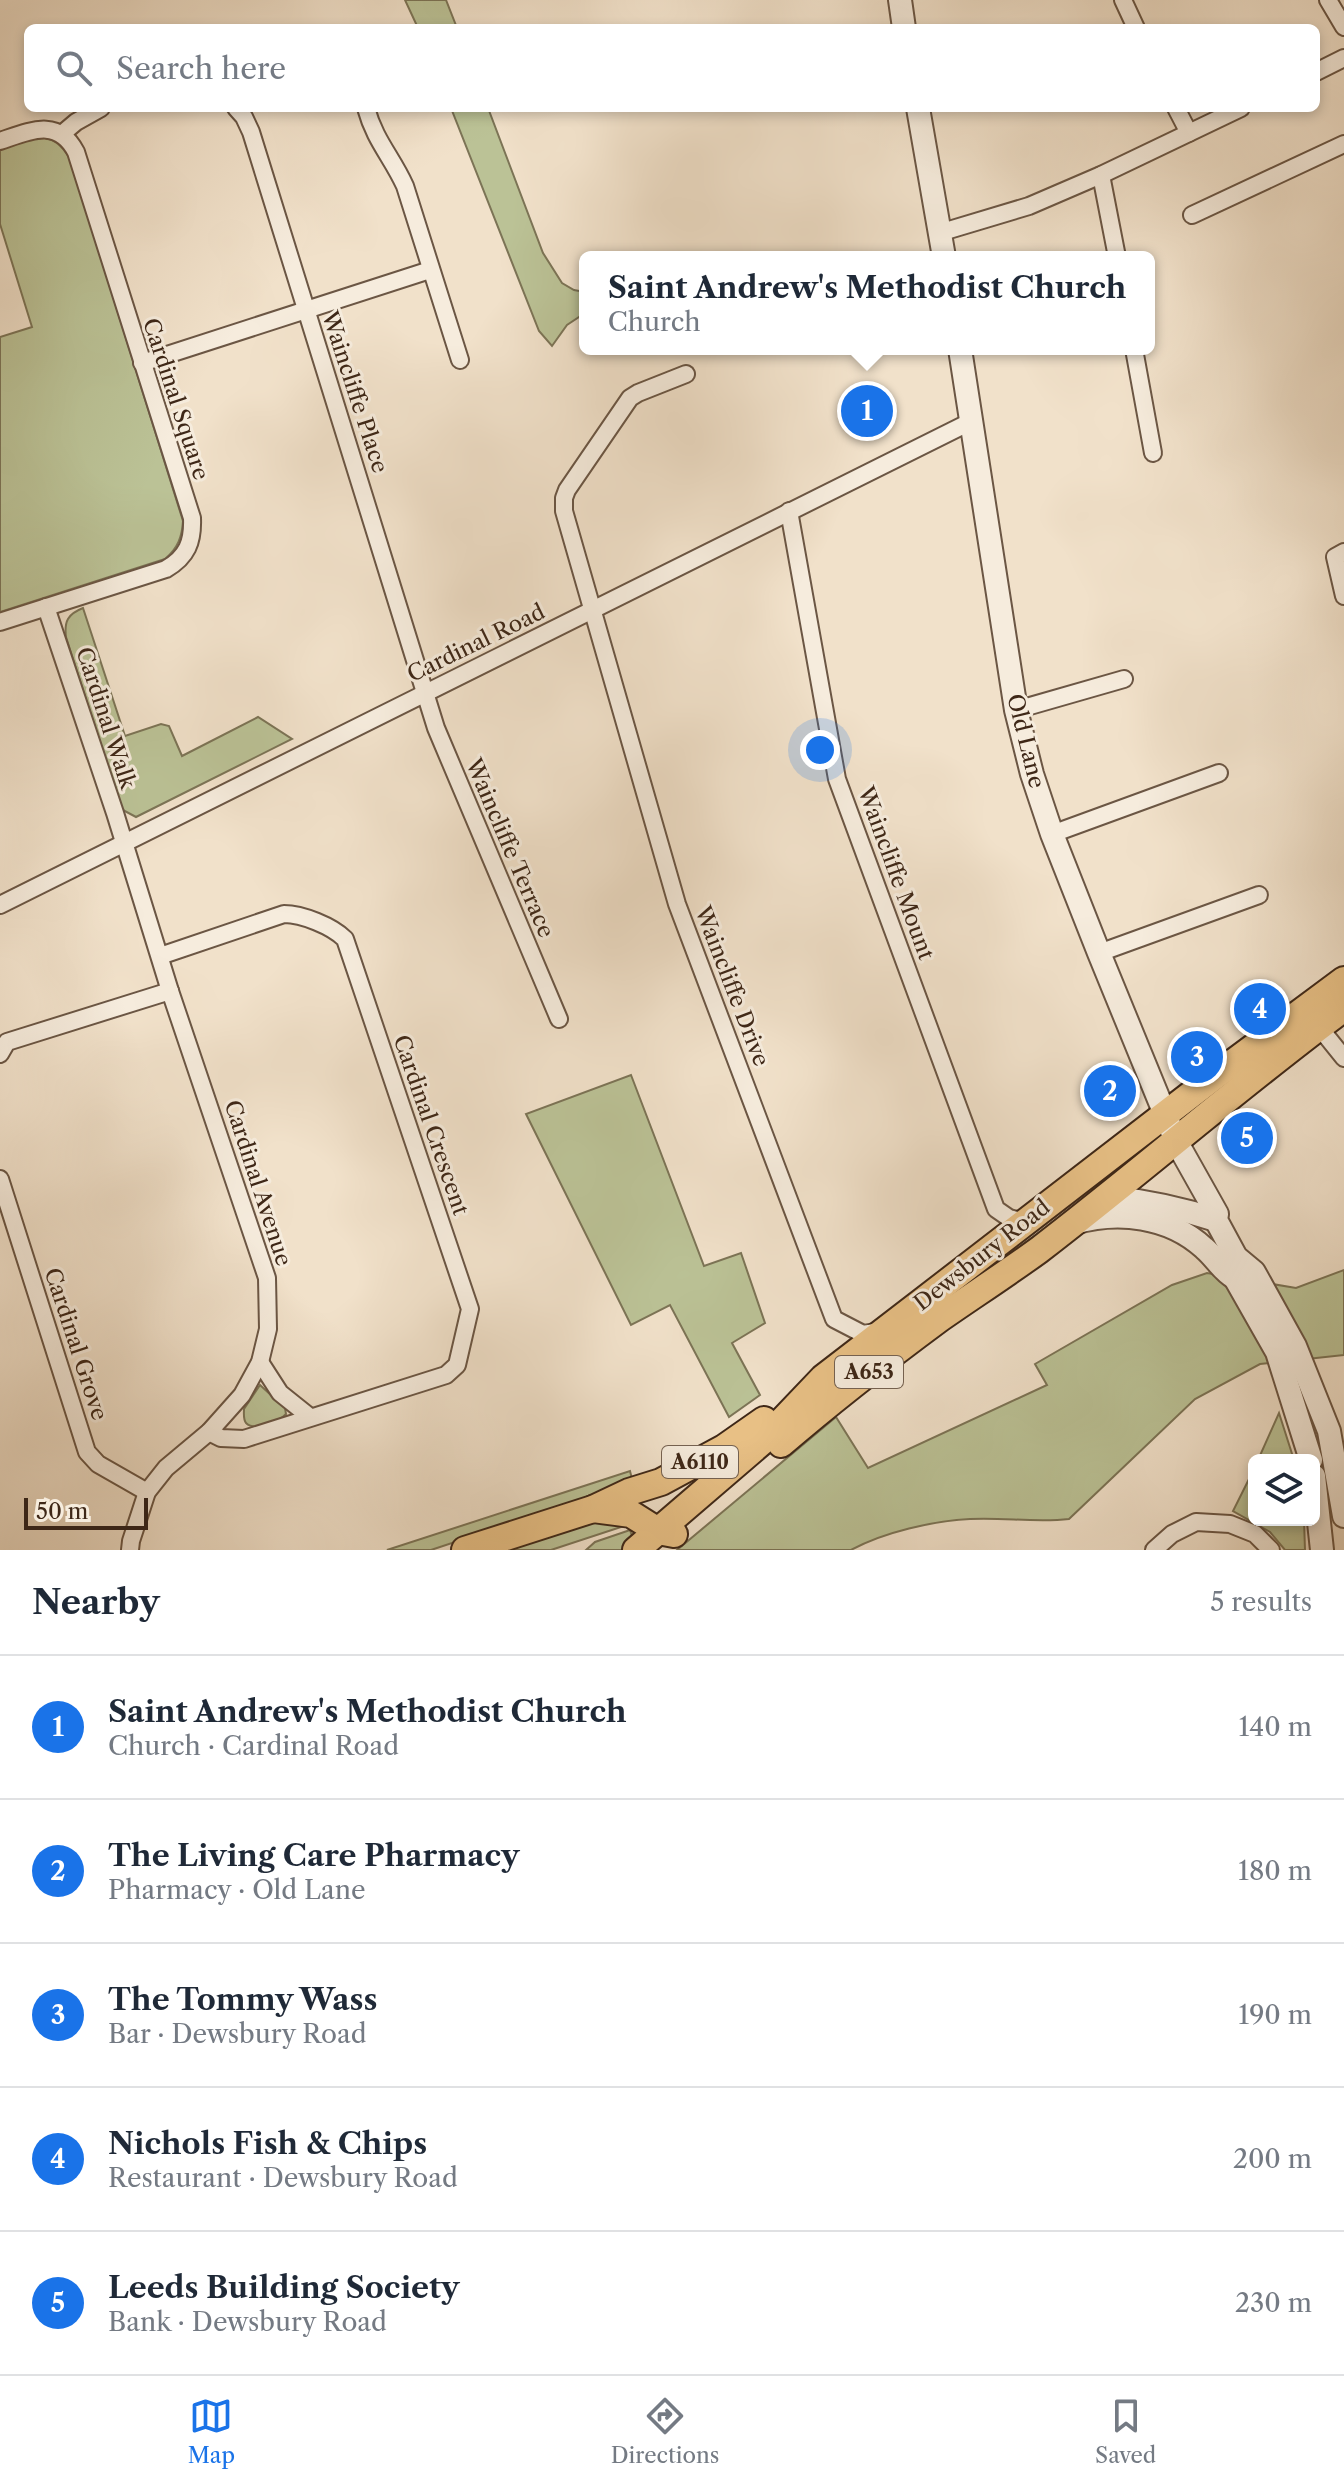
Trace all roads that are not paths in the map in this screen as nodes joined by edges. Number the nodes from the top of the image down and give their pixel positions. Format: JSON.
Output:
{"nodes":[{"id":1,"x":900,"y":0,"type":"edge"},
{"id":2,"x":1123,"y":0,"type":"edge"},
{"id":3,"x":1328,"y":0,"type":"edge"},
{"id":4,"x":903,"y":24,"type":"edge"},
{"id":5,"x":1134,"y":24,"type":"edge"},
{"id":6,"x":1344,"y":27,"type":"edge"},
{"id":7,"x":1344,"y":58,"type":"edge"},
{"id":8,"x":1320,"y":70,"type":"edge"},
{"id":9,"x":94,"y":112,"type":"edge"},
{"id":10,"x":240,"y":112,"type":"edge"},
{"id":11,"x":367,"y":112,"type":"edge"},
{"id":12,"x":919,"y":112,"type":"edge"},
{"id":13,"x":1178,"y":112,"type":"edge"},
{"id":14,"x":1233,"y":112,"type":"edge"},
{"id":15,"x":63,"y":133,"type":"junction"},
{"id":16,"x":1189,"y":133,"type":"junction"},
{"id":17,"x":0,"y":141,"type":"edge"},
{"id":18,"x":1344,"y":144,"type":"edge"},
{"id":19,"x":1101,"y":175,"type":"junction"},
{"id":20,"x":1192,"y":215,"type":"dead end"},
{"id":21,"x":939,"y":233,"type":"junction"},
{"id":22,"x":943,"y":251,"type":"edge"},
{"id":23,"x":1116,"y":251,"type":"edge"},
{"id":24,"x":430,"y":270,"type":"junction"},
{"id":25,"x":305,"y":310,"type":"junction"},
{"id":26,"x":961,"y":355,"type":"edge"},
{"id":27,"x":1135,"y":355,"type":"edge"},
{"id":28,"x":460,"y":360,"type":"dead end"},
{"id":29,"x":142,"y":363,"type":"junction"},
{"id":30,"x":686,"y":374,"type":"dead end"},
{"id":31,"x":972,"y":421,"type":"junction"},
{"id":32,"x":1153,"y":453,"type":"dead end"},
{"id":33,"x":789,"y":511,"type":"junction"},
{"id":34,"x":1339,"y":554,"type":"edge"},
{"id":35,"x":1344,"y":596,"type":"edge"},
{"id":36,"x":46,"y":607,"type":"junction"},
{"id":37,"x":592,"y":610,"type":"junction"},
{"id":38,"x":0,"y":622,"type":"edge"},
{"id":39,"x":1124,"y":679,"type":"dead end"},
{"id":40,"x":424,"y":694,"type":"junction"},
{"id":41,"x":1016,"y":710,"type":"junction"},
{"id":42,"x":1219,"y":773,"type":"dead end"},
{"id":43,"x":1052,"y":834,"type":"junction"},
{"id":44,"x":123,"y":844,"type":"junction"},
{"id":45,"x":1259,"y":895,"type":"dead end"},
{"id":46,"x":0,"y":905,"type":"edge"},
{"id":47,"x":1099,"y":953,"type":"junction"},
{"id":48,"x":160,"y":956,"type":"junction"},
{"id":49,"x":1344,"y":980,"type":"edge"},
{"id":50,"x":170,"y":991,"type":"junction"},
{"id":51,"x":1344,"y":1008,"type":"edge"},
{"id":52,"x":1311,"y":1018,"type":"junction"},
{"id":53,"x":559,"y":1019,"type":"dead end"},
{"id":54,"x":0,"y":1054,"type":"edge"},
{"id":55,"x":1344,"y":1058,"type":"edge"},
{"id":56,"x":1165,"y":1114,"type":"junction"},
{"id":57,"x":1176,"y":1141,"type":"junction"},
{"id":58,"x":0,"y":1179,"type":"edge"},
{"id":59,"x":1062,"y":1194,"type":"junction"},
{"id":60,"x":1107,"y":1197,"type":"junction"},
{"id":61,"x":1216,"y":1220,"type":"junction"},
{"id":62,"x":1025,"y":1222,"type":"junction"},
{"id":63,"x":1071,"y":1224,"type":"junction"},
{"id":64,"x":1235,"y":1268,"type":"junction"},
{"id":65,"x":885,"y":1331,"type":"junction"},
{"id":66,"x":260,"y":1362,"type":"junction"},
{"id":67,"x":823,"y":1378,"type":"junction"},
{"id":68,"x":310,"y":1417,"type":"junction"},
{"id":69,"x":209,"y":1432,"type":"junction"},
{"id":70,"x":1309,"y":1454,"type":"edge"},
{"id":71,"x":645,"y":1487,"type":"junction"},
{"id":72,"x":1342,"y":1488,"type":"edge"},
{"id":73,"x":147,"y":1492,"type":"junction"},
{"id":74,"x":1320,"y":1504,"type":"edge"},
{"id":75,"x":1320,"y":1506,"type":"edge"},
{"id":76,"x":593,"y":1509,"type":"junction"},
{"id":77,"x":1344,"y":1514,"type":"edge"},
{"id":78,"x":1320,"y":1526,"type":"edge"},
{"id":79,"x":668,"y":1532,"type":"edge"},
{"id":80,"x":130,"y":1550,"type":"edge"},
{"id":81,"x":465,"y":1550,"type":"edge"},
{"id":82,"x":636,"y":1550,"type":"edge"},
{"id":83,"x":1154,"y":1550,"type":"edge"},
{"id":84,"x":1271,"y":1550,"type":"edge"},
{"id":85,"x":1322,"y":1550,"type":"edge"}],
"edges":[{"from":1,"to":4,"type":"street"},
{"from":2,"to":5,"type":"street"},
{"from":3,"to":6,"type":"street"},
{"from":7,"to":8,"type":"street"},
{"from":9,"to":15,"type":"street"},
{"from":10,"to":25,"type":"street","name":"Waincliffe Place"},
{"from":11,"to":24,"type":"street"},
{"from":12,"to":21,"type":"street"},
{"from":13,"to":16,"type":"street"},
{"from":14,"to":16,"type":"street"},
{"from":15,"to":17,"type":"street"},
{"from":15,"to":29,"type":"street","name":"Cardinal Square"},
{"from":16,"to":19,"type":"street"},
{"from":18,"to":20,"type":"street"},
{"from":19,"to":21,"type":"street"},
{"from":19,"to":23,"type":"street"},
{"from":21,"to":22,"type":"street"},
{"from":24,"to":25,"type":"street"},
{"from":24,"to":28,"type":"street"},
{"from":25,"to":29,"type":"street"},
{"from":25,"to":40,"type":"street","name":"Waincliffe Place"},
{"from":26,"to":31,"type":"street","name":"Old Lane"},
{"from":27,"to":32,"type":"street"},
{"from":29,"to":36,"type":"street","name":"Cardinal Square"},
{"from":30,"to":37,"type":"street","name":"Waincliffe Drive"},
{"from":31,"to":33,"type":"street","name":"Cardinal Road"},
{"from":31,"to":41,"type":"street","name":"Old Lane"},
{"from":33,"to":37,"type":"street","name":"Cardinal Road"},
{"from":33,"to":62,"type":"street","name":"Waincliffe Mount"},
{"from":34,"to":35,"type":"street"},
{"from":36,"to":38,"type":"street","name":"Cardinal Square"},
{"from":36,"to":44,"type":"street","name":"Cardinal Walk"},
{"from":37,"to":40,"type":"street","name":"Cardinal Road"},
{"from":37,"to":65,"type":"street","name":"Waincliffe Drive"},
{"from":39,"to":41,"type":"street"},
{"from":40,"to":44,"type":"street","name":"Cardinal Road"},
{"from":40,"to":53,"type":"street","name":"Waincliffe Terrace"},
{"from":41,"to":43,"type":"street","name":"Old Lane"},
{"from":42,"to":43,"type":"street"},
{"from":43,"to":47,"type":"street","name":"Old Lane"},
{"from":44,"to":46,"type":"street","name":"Cardinal Road"},
{"from":44,"to":48,"type":"street","name":"Cardinal Avenue"},
{"from":45,"to":47,"type":"street"},
{"from":47,"to":56,"type":"street","name":"Old Lane"},
{"from":48,"to":50,"type":"street","name":"Cardinal Avenue"},
{"from":48,"to":68,"type":"street","name":"Cardinal Crescent"},
{"from":49,"to":52,"type":"main road","name":"Dewsbury Road","number":"A653"},
{"from":50,"to":54,"type":"street"},
{"from":50,"to":66,"type":"street","name":"Cardinal Avenue"},
{"from":51,"to":52,"type":"main road","name":"Dewsbury Road","number":"A653"},
{"from":52,"to":55,"type":"street"},
{"from":52,"to":56,"type":"main road","name":"Dewsbury Road","number":"A653"},
{"from":52,"to":57,"type":"main road","name":"Dewsbury Road","number":"A653"},
{"from":56,"to":57,"type":"street","name":"Old Lane"},
{"from":56,"to":59,"type":"main road","name":"Dewsbury Road","number":"A653"},
{"from":57,"to":60,"type":"main road","name":"Dewsbury Road","number":"A653"},
{"from":57,"to":61,"type":"street","name":"Old Lane"},
{"from":58,"to":73,"type":"street","name":"Cardinal Grove"},
{"from":59,"to":60,"type":"main road"},
{"from":59,"to":62,"type":"main road","name":"Dewsbury Road","number":"A653"},
{"from":60,"to":61,"type":"street"},
{"from":60,"to":63,"type":"main road","name":"Dewsbury Road","number":"A653"},
{"from":61,"to":64,"type":"street","name":"Old Lane"},
{"from":62,"to":65,"type":"main road","name":"Dewsbury Road","number":"A653"},
{"from":63,"to":64,"type":"street"},
{"from":63,"to":79,"type":"main road","name":"Dewsbury Road","number":"A653"},
{"from":64,"to":70,"type":"street"},
{"from":64,"to":72,"type":"street"},
{"from":65,"to":67,"type":"main road","name":"Dewsbury Road","number":"A653"},
{"from":66,"to":68,"type":"street"},
{"from":66,"to":69,"type":"street","name":"Cardinal Avenue"},
{"from":67,"to":71,"type":"main road","number":"A6110"},
{"from":67,"to":79,"type":"main road","name":"Dewsbury Road"},
{"from":68,"to":69,"type":"street","name":"Cardinal Crescent"},
{"from":69,"to":73,"type":"street","name":"Cardinal Avenue"},
{"from":71,"to":76,"type":"main road","number":"A6110"},
{"from":71,"to":79,"type":"main road","number":"A6110"},
{"from":72,"to":74,"type":"street"},
{"from":72,"to":77,"type":"street"},
{"from":73,"to":80,"type":"street","name":"Cardinal Avenue"},
{"from":75,"to":77,"type":"street"},
{"from":76,"to":79,"type":"main road","number":"A6110"},
{"from":76,"to":81,"type":"main road","number":"A6110"},
{"from":78,"to":85,"type":"street"},
{"from":79,"to":82,"type":"main road","name":"Dewsbury Road"},
{"from":83,"to":84,"type":"street"}]}
